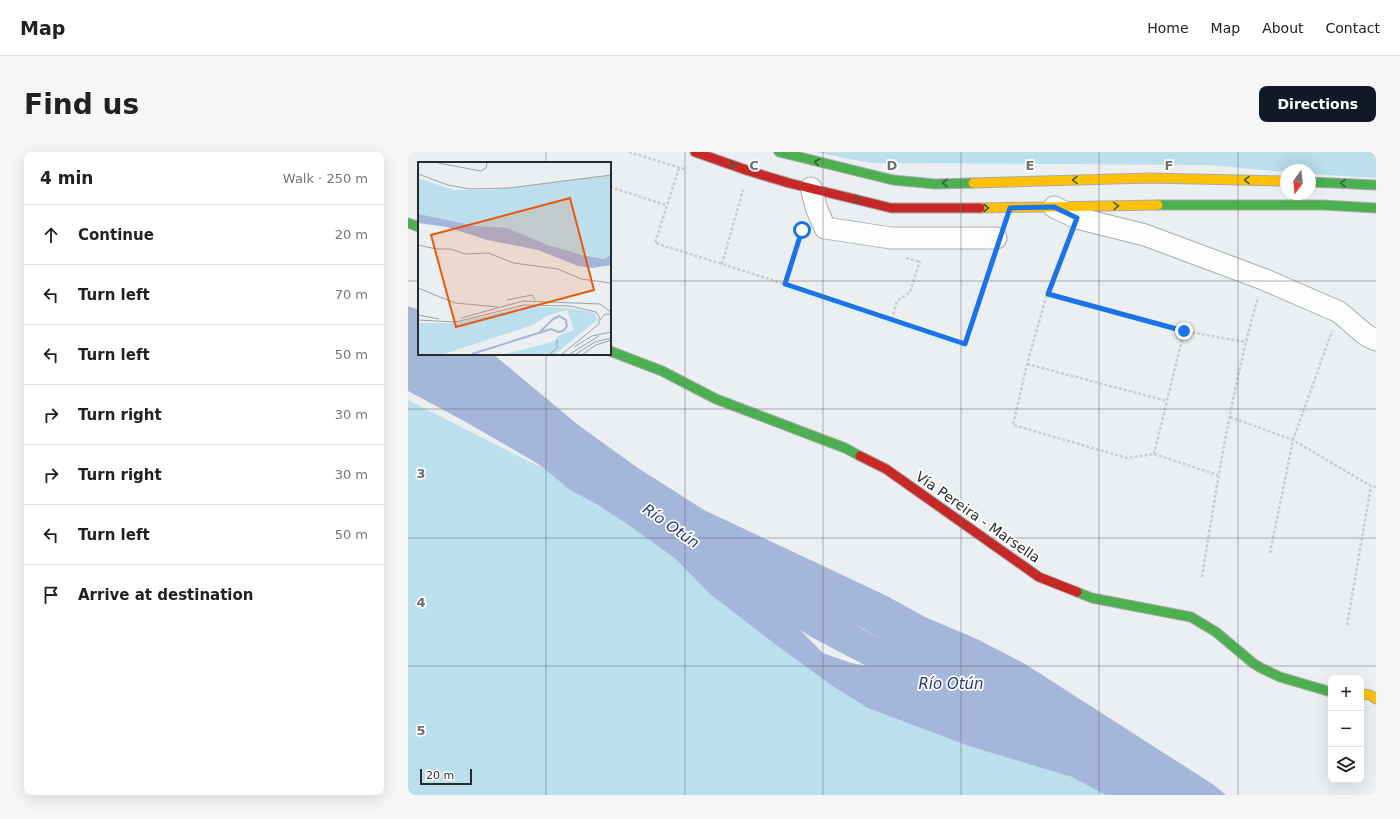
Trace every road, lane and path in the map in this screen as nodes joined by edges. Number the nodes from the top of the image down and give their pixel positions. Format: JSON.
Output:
{"nodes":[{"id":1,"x":695,"y":152,"type":"edge"},
{"id":2,"x":779,"y":152,"type":"edge"},
{"id":3,"x":679,"y":168,"type":"dead end"},
{"id":4,"x":1280,"y":181,"type":"edge"},
{"id":5,"x":1316,"y":182,"type":"edge"},
{"id":6,"x":1376,"y":185,"type":"edge"},
{"id":7,"x":611,"y":187,"type":"edge"},
{"id":8,"x":744,"y":187,"type":"dead end"},
{"id":9,"x":811,"y":188,"type":"junction"},
{"id":10,"x":666,"y":205,"type":"junction"},
{"id":11,"x":1054,"y":207,"type":"junction"},
{"id":12,"x":1376,"y":208,"type":"edge"},
{"id":13,"x":1077,"y":218,"type":"junction"},
{"id":14,"x":408,"y":223,"type":"edge"},
{"id":15,"x":418,"y":227,"type":"edge"},
{"id":16,"x":802,"y":230,"type":"dead end"},
{"id":17,"x":996,"y":245,"type":"joint"},
{"id":18,"x":920,"y":262,"type":"dead end"},
{"id":19,"x":722,"y":264,"type":"junction"},
{"id":20,"x":1264,"y":279,"type":"junction"},
{"id":21,"x":785,"y":284,"type":"junction"},
{"id":22,"x":1048,"y":294,"type":"junction"},
{"id":23,"x":1339,"y":312,"type":"junction"},
{"id":24,"x":892,"y":319,"type":"junction"},
{"id":25,"x":1184,"y":331,"type":"junction"},
{"id":26,"x":1376,"y":340,"type":"edge"},
{"id":27,"x":1245,"y":342,"type":"junction"},
{"id":28,"x":611,"y":351,"type":"edge"},
{"id":29,"x":1027,"y":364,"type":"junction"},
{"id":30,"x":1166,"y":401,"type":"junction"},
{"id":31,"x":1230,"y":417,"type":"junction"},
{"id":32,"x":1293,"y":440,"type":"junction"},
{"id":33,"x":1154,"y":454,"type":"junction"},
{"id":34,"x":1218,"y":475,"type":"junction"},
{"id":35,"x":1371,"y":486,"type":"junction"},
{"id":36,"x":1376,"y":487,"type":"edge"},
{"id":37,"x":1270,"y":553,"type":"dead end"},
{"id":38,"x":1202,"y":577,"type":"dead end"},
{"id":39,"x":1347,"y":625,"type":"dead end"},
{"id":40,"x":1328,"y":691,"type":"edge"},
{"id":41,"x":1364,"y":694,"type":"edge"},
{"id":42,"x":1376,"y":699,"type":"edge"}],
"edges":[{"from":1,"to":9,"type":"main road","one_way":true},
{"from":4,"to":2,"type":"main road","one_way":true},
{"from":3,"to":10,"type":"path"},
{"from":6,"to":5,"type":"main road","one_way":true},
{"from":7,"to":10,"type":"path"},
{"from":8,"to":19,"type":"path"},
{"from":9,"to":11,"type":"main road","one_way":true},
{"from":9,"to":17,"type":"street"},
{"from":10,"to":19,"type":"path"},
{"from":11,"to":12,"type":"main road","one_way":true},
{"from":11,"to":13,"type":"street"},
{"from":13,"to":20,"type":"street"},
{"from":13,"to":22,"type":"path"},
{"from":14,"to":15,"type":"main road"},
{"from":16,"to":21,"type":"path"},
{"from":17,"to":24,"type":"path"},
{"from":18,"to":24,"type":"path"},
{"from":19,"to":21,"type":"path"},
{"from":20,"to":23,"type":"street"},
{"from":20,"to":27,"type":"path"},
{"from":21,"to":24,"type":"path"},
{"from":22,"to":25,"type":"path"},
{"from":22,"to":29,"type":"path"},
{"from":23,"to":26,"type":"street"},
{"from":23,"to":32,"type":"path"},
{"from":25,"to":27,"type":"path"},
{"from":25,"to":30,"type":"path"},
{"from":27,"to":31,"type":"path"},
{"from":28,"to":40,"type":"main road","name":"Vía Pereira - Marsella"},
{"from":29,"to":30,"type":"path"},
{"from":29,"to":33,"type":"path"},
{"from":30,"to":33,"type":"path"},
{"from":31,"to":32,"type":"path"},
{"from":31,"to":34,"type":"path"},
{"from":32,"to":35,"type":"path"},
{"from":32,"to":37,"type":"path"},
{"from":33,"to":34,"type":"path"},
{"from":34,"to":38,"type":"path"},
{"from":35,"to":36,"type":"path"},
{"from":35,"to":39,"type":"path"},
{"from":41,"to":42,"type":"main road"}]}
